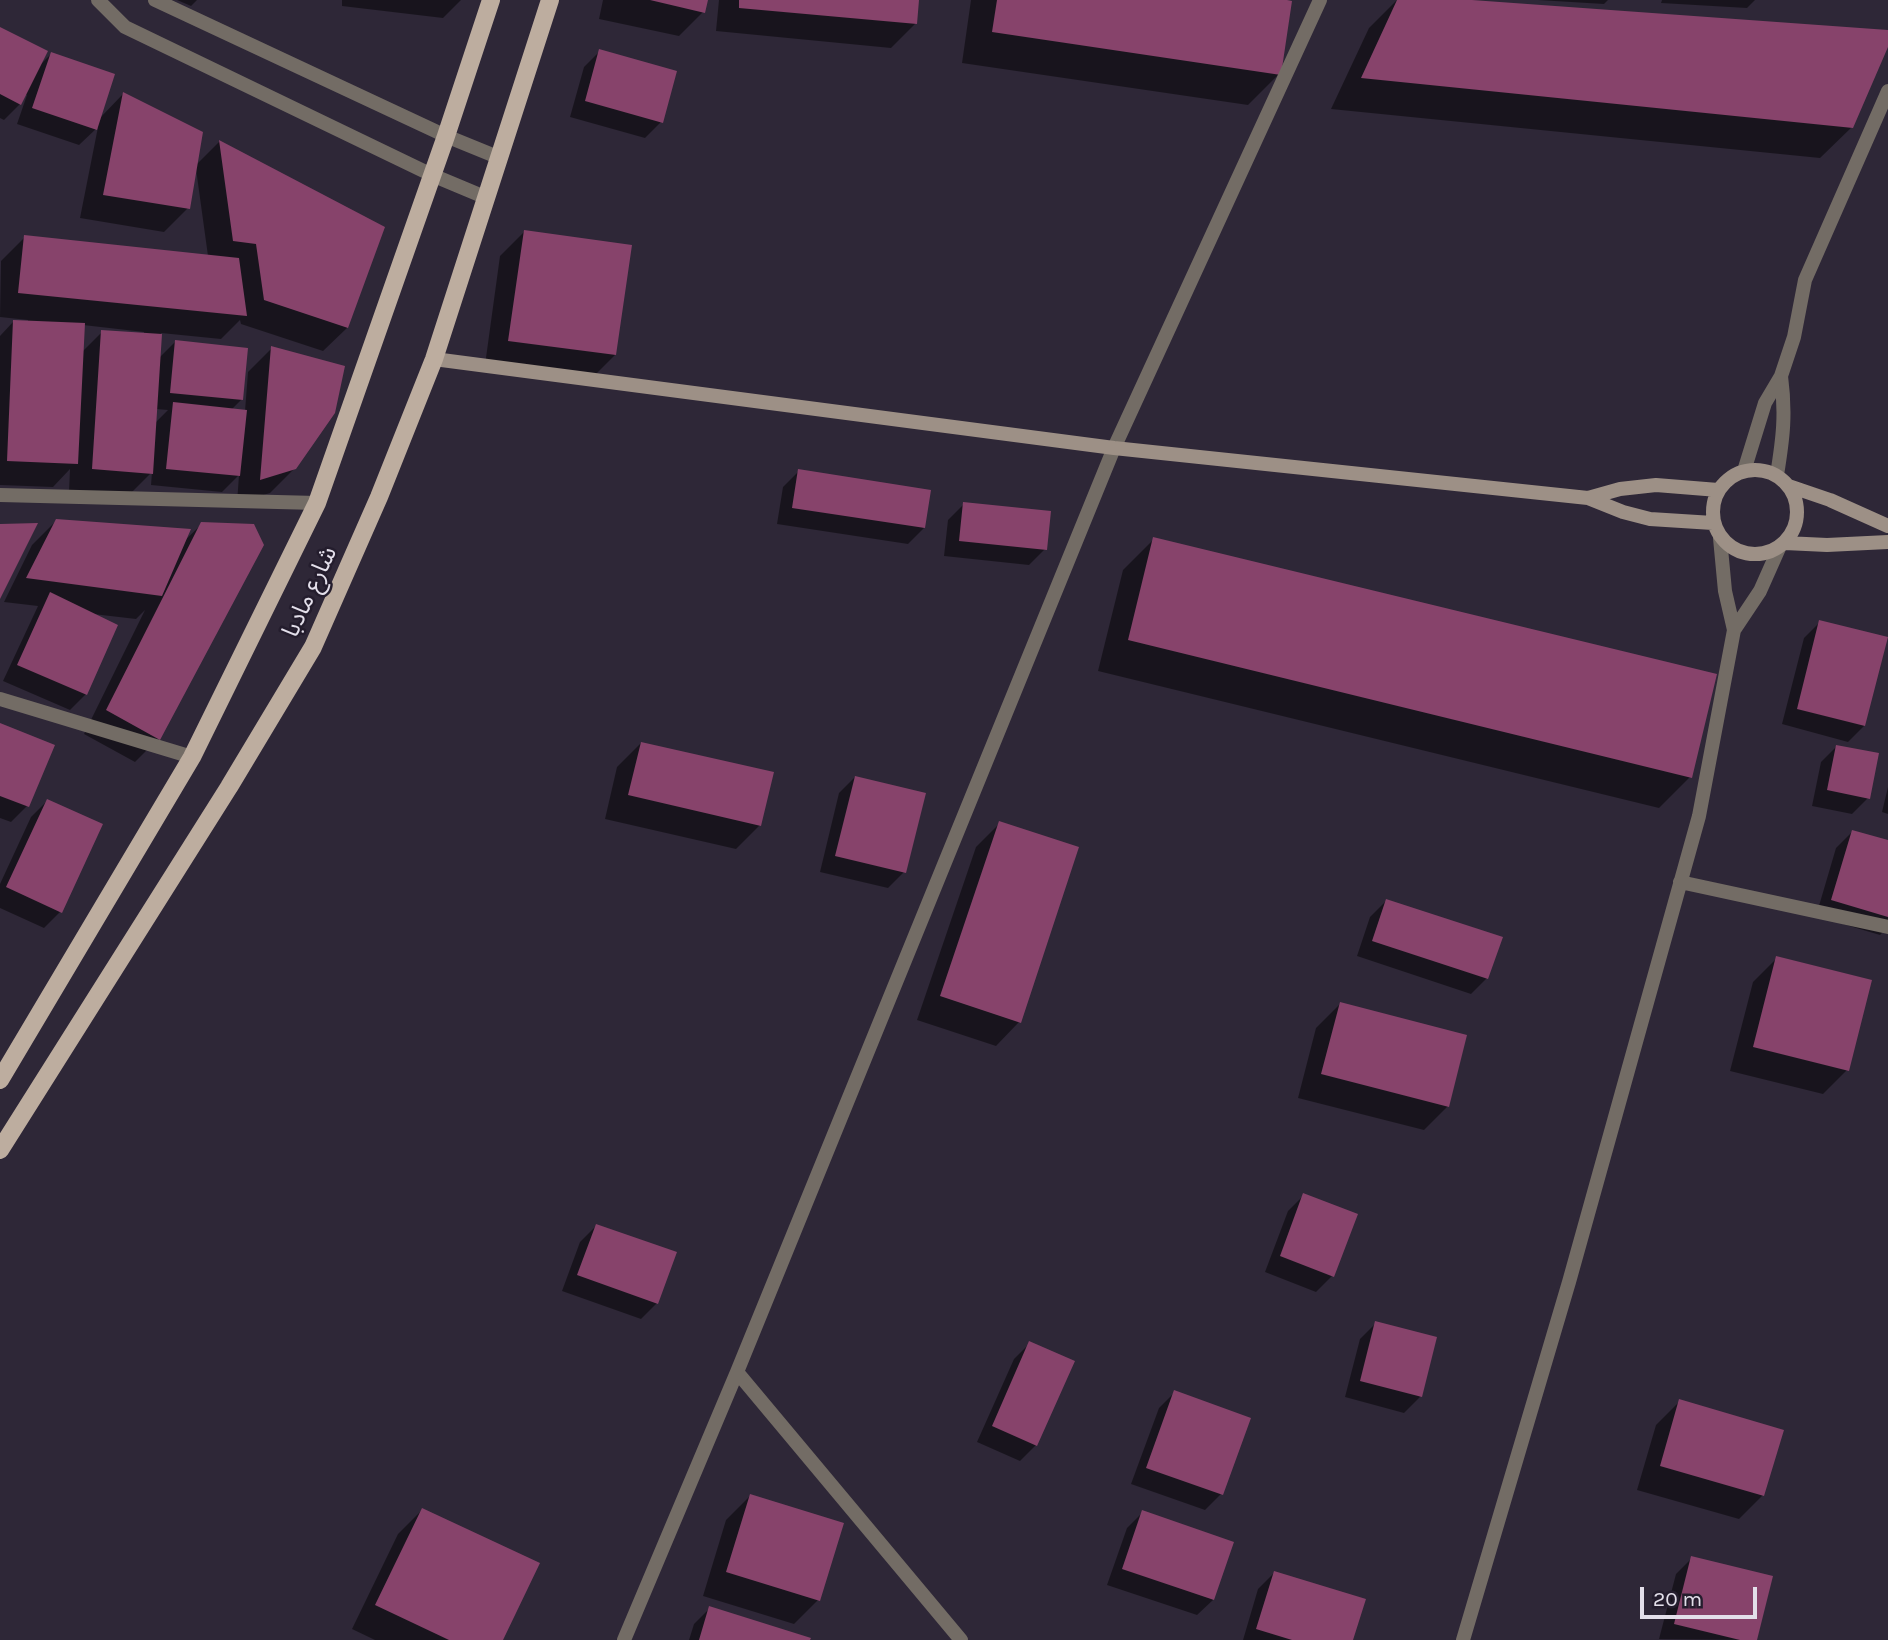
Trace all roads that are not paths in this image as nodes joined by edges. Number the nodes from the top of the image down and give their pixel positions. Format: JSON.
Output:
{"nodes":[{"id":1,"x":98,"y":0,"type":"edge"},
{"id":2,"x":155,"y":0,"type":"edge"},
{"id":3,"x":491,"y":0,"type":"edge"},
{"id":4,"x":550,"y":0,"type":"edge"},
{"id":5,"x":1320,"y":0,"type":"edge"},
{"id":6,"x":1888,"y":90,"type":"edge"},
{"id":7,"x":446,"y":136,"type":"junction"},
{"id":8,"x":500,"y":158,"type":"junction"},
{"id":9,"x":432,"y":175,"type":"junction"},
{"id":10,"x":486,"y":198,"type":"junction"},
{"id":11,"x":434,"y":359,"type":"junction"},
{"id":12,"x":1782,"y":376,"type":"junction"},
{"id":13,"x":1114,"y":448,"type":"junction"},
{"id":14,"x":1744,"y":471,"type":"junction"},
{"id":15,"x":1777,"y":475,"type":"junction"},
{"id":16,"x":1789,"y":486,"type":"junction"},
{"id":17,"x":1718,"y":490,"type":"junction"},
{"id":18,"x":0,"y":495,"type":"edge"},
{"id":19,"x":1588,"y":498,"type":"junction"},
{"id":20,"x":317,"y":503,"type":"junction"},
{"id":21,"x":1713,"y":523,"type":"junction"},
{"id":22,"x":1888,"y":526,"type":"edge"},
{"id":23,"x":1720,"y":538,"type":"junction"},
{"id":24,"x":1888,"y":542,"type":"edge"},
{"id":25,"x":1783,"y":544,"type":"junction"},
{"id":26,"x":1734,"y":630,"type":"junction"},
{"id":27,"x":0,"y":699,"type":"edge"},
{"id":28,"x":192,"y":757,"type":"junction"},
{"id":29,"x":1680,"y":883,"type":"junction"},
{"id":30,"x":1888,"y":927,"type":"edge"},
{"id":31,"x":0,"y":1080,"type":"edge"},
{"id":32,"x":0,"y":1150,"type":"edge"},
{"id":33,"x":737,"y":1372,"type":"junction"},
{"id":34,"x":624,"y":1640,"type":"edge"},
{"id":35,"x":961,"y":1640,"type":"edge"},
{"id":36,"x":1463,"y":1640,"type":"edge"}],
"edges":[{"from":1,"to":9,"type":"street"},
{"from":2,"to":7,"type":"street"},
{"from":3,"to":7,"type":"main road","name":"شارع مادبا"},
{"from":4,"to":8,"type":"main road","name":"شارع مادبا"},
{"from":5,"to":13,"type":"street"},
{"from":6,"to":12,"type":"street"},
{"from":7,"to":8,"type":"street"},
{"from":7,"to":9,"type":"main road","name":"شارع مادبا"},
{"from":8,"to":10,"type":"main road","name":"شارع مادبا"},
{"from":9,"to":10,"type":"street"},
{"from":9,"to":20,"type":"main road","name":"شارع مادبا"},
{"from":10,"to":11,"type":"main road","name":"شارع مادبا"},
{"from":11,"to":13,"type":"street"},
{"from":11,"to":32,"type":"main road","name":"شارع مادبا"},
{"from":12,"to":14,"type":"street"},
{"from":12,"to":15,"type":"street"},
{"from":13,"to":19,"type":"street"},
{"from":13,"to":33,"type":"street"},
{"from":14,"to":15,"type":"street"},
{"from":14,"to":17,"type":"street"},
{"from":15,"to":16,"type":"street"},
{"from":16,"to":22,"type":"street"},
{"from":16,"to":25,"type":"street"},
{"from":17,"to":19,"type":"street"},
{"from":17,"to":21,"type":"street"},
{"from":18,"to":20,"type":"street"},
{"from":19,"to":21,"type":"street"},
{"from":20,"to":28,"type":"main road","name":"شارع مادبا"},
{"from":21,"to":23,"type":"street"},
{"from":23,"to":25,"type":"street"},
{"from":23,"to":26,"type":"street"},
{"from":24,"to":25,"type":"street"},
{"from":25,"to":26,"type":"street"},
{"from":26,"to":29,"type":"street"},
{"from":27,"to":28,"type":"street"},
{"from":28,"to":31,"type":"main road","name":"شارع مادبا"},
{"from":29,"to":30,"type":"street"},
{"from":29,"to":36,"type":"street"},
{"from":33,"to":34,"type":"street"},
{"from":33,"to":35,"type":"street"}]}
